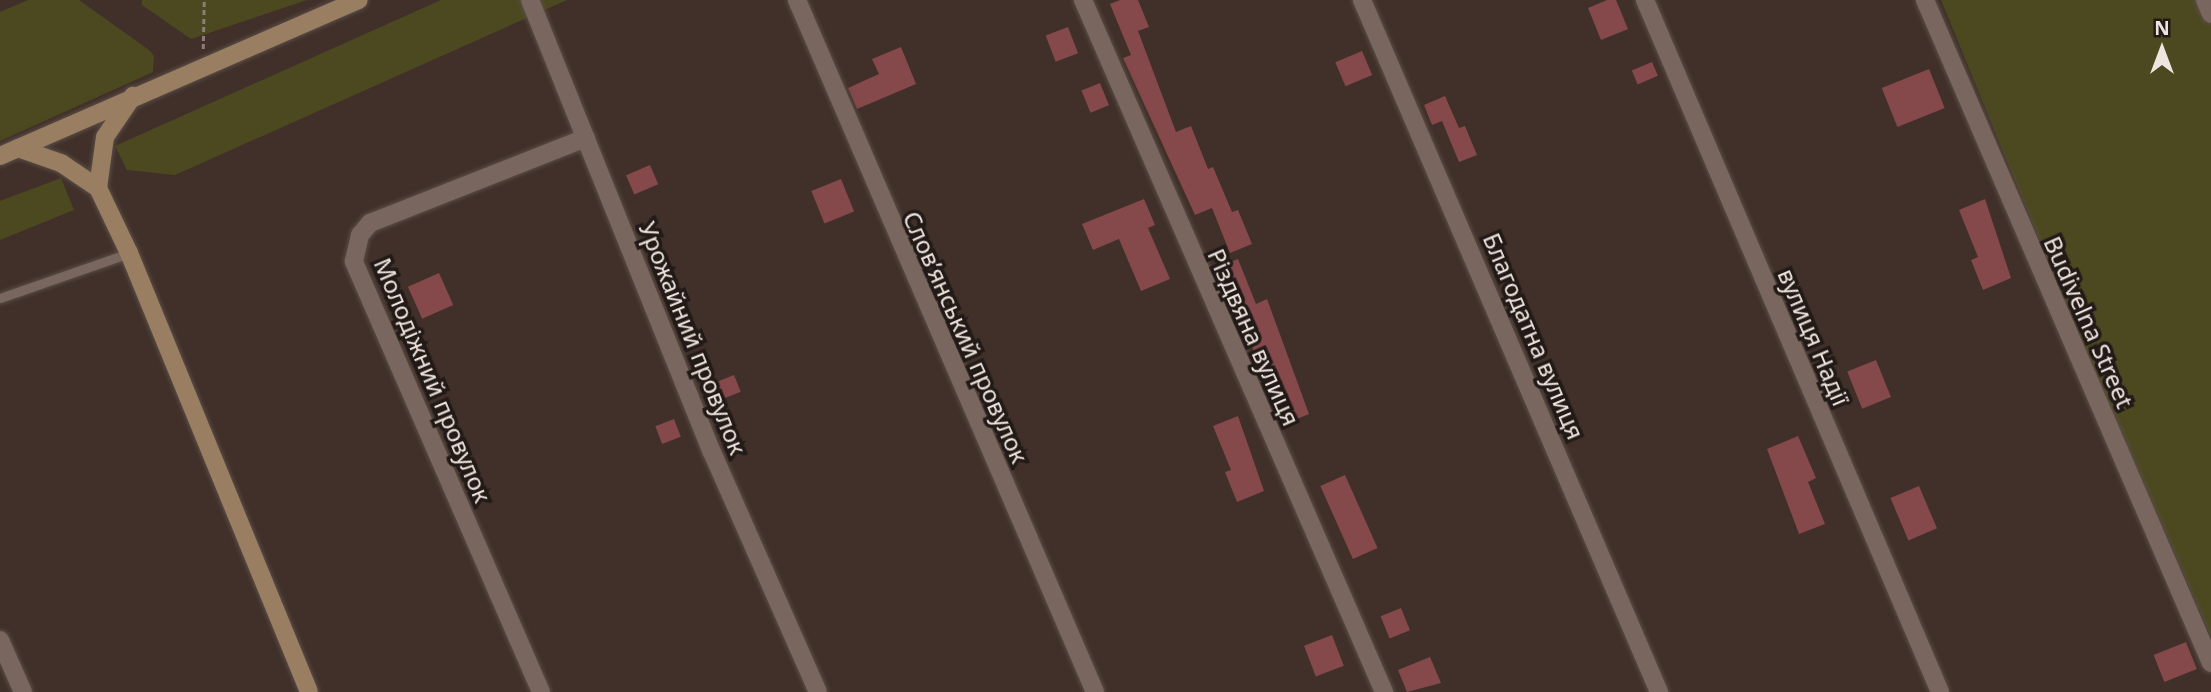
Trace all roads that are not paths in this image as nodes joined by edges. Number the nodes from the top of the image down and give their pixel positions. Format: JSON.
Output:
{"nodes":[{"id":1,"x":358,"y":0,"type":"edge"},
{"id":2,"x":530,"y":0,"type":"edge"},
{"id":3,"x":797,"y":0,"type":"edge"},
{"id":4,"x":1083,"y":0,"type":"edge"},
{"id":5,"x":1362,"y":0,"type":"edge"},
{"id":6,"x":1645,"y":0,"type":"edge"},
{"id":7,"x":1925,"y":0,"type":"edge"},
{"id":8,"x":2205,"y":0,"type":"edge"},
{"id":9,"x":2211,"y":15,"type":"edge"},
{"id":10,"x":133,"y":96,"type":"junction"},
{"id":11,"x":586,"y":138,"type":"junction"},
{"id":12,"x":18,"y":148,"type":"junction"},
{"id":13,"x":0,"y":156,"type":"edge"},
{"id":14,"x":98,"y":188,"type":"junction"},
{"id":15,"x":129,"y":253,"type":"junction"},
{"id":16,"x":0,"y":298,"type":"edge"},
{"id":17,"x":0,"y":640,"type":"edge"},
{"id":18,"x":2211,"y":663,"type":"edge"},
{"id":19,"x":23,"y":692,"type":"edge"},
{"id":20,"x":309,"y":692,"type":"edge"},
{"id":21,"x":541,"y":692,"type":"edge"},
{"id":22,"x":818,"y":692,"type":"edge"},
{"id":23,"x":1095,"y":692,"type":"edge"},
{"id":24,"x":1384,"y":692,"type":"edge"},
{"id":25,"x":1659,"y":692,"type":"edge"},
{"id":26,"x":1940,"y":692,"type":"edge"}],
"edges":[{"from":1,"to":10,"type":"street"},
{"from":2,"to":11,"type":"street","name":"Урожайний провулок"},
{"from":3,"to":23,"type":"street","name":"Словʼянський провулок"},
{"from":4,"to":24,"type":"street","name":"Різдвяна вулиця"},
{"from":5,"to":25,"type":"street","name":"Благодатна вулиця"},
{"from":6,"to":26,"type":"street","name":"вулиця Надії"},
{"from":7,"to":18,"type":"street","name":"Budivelna Street"},
{"from":8,"to":9,"type":"street"},
{"from":10,"to":12,"type":"street"},
{"from":10,"to":14,"type":"street"},
{"from":11,"to":21,"type":"street","name":"Молодіжний провулок"},
{"from":11,"to":22,"type":"street","name":"Урожайний провулок"},
{"from":12,"to":13,"type":"street"},
{"from":12,"to":14,"type":"street"},
{"from":14,"to":15,"type":"street"},
{"from":15,"to":16,"type":"lane"},
{"from":15,"to":20,"type":"street"},
{"from":17,"to":19,"type":"street"}]}
